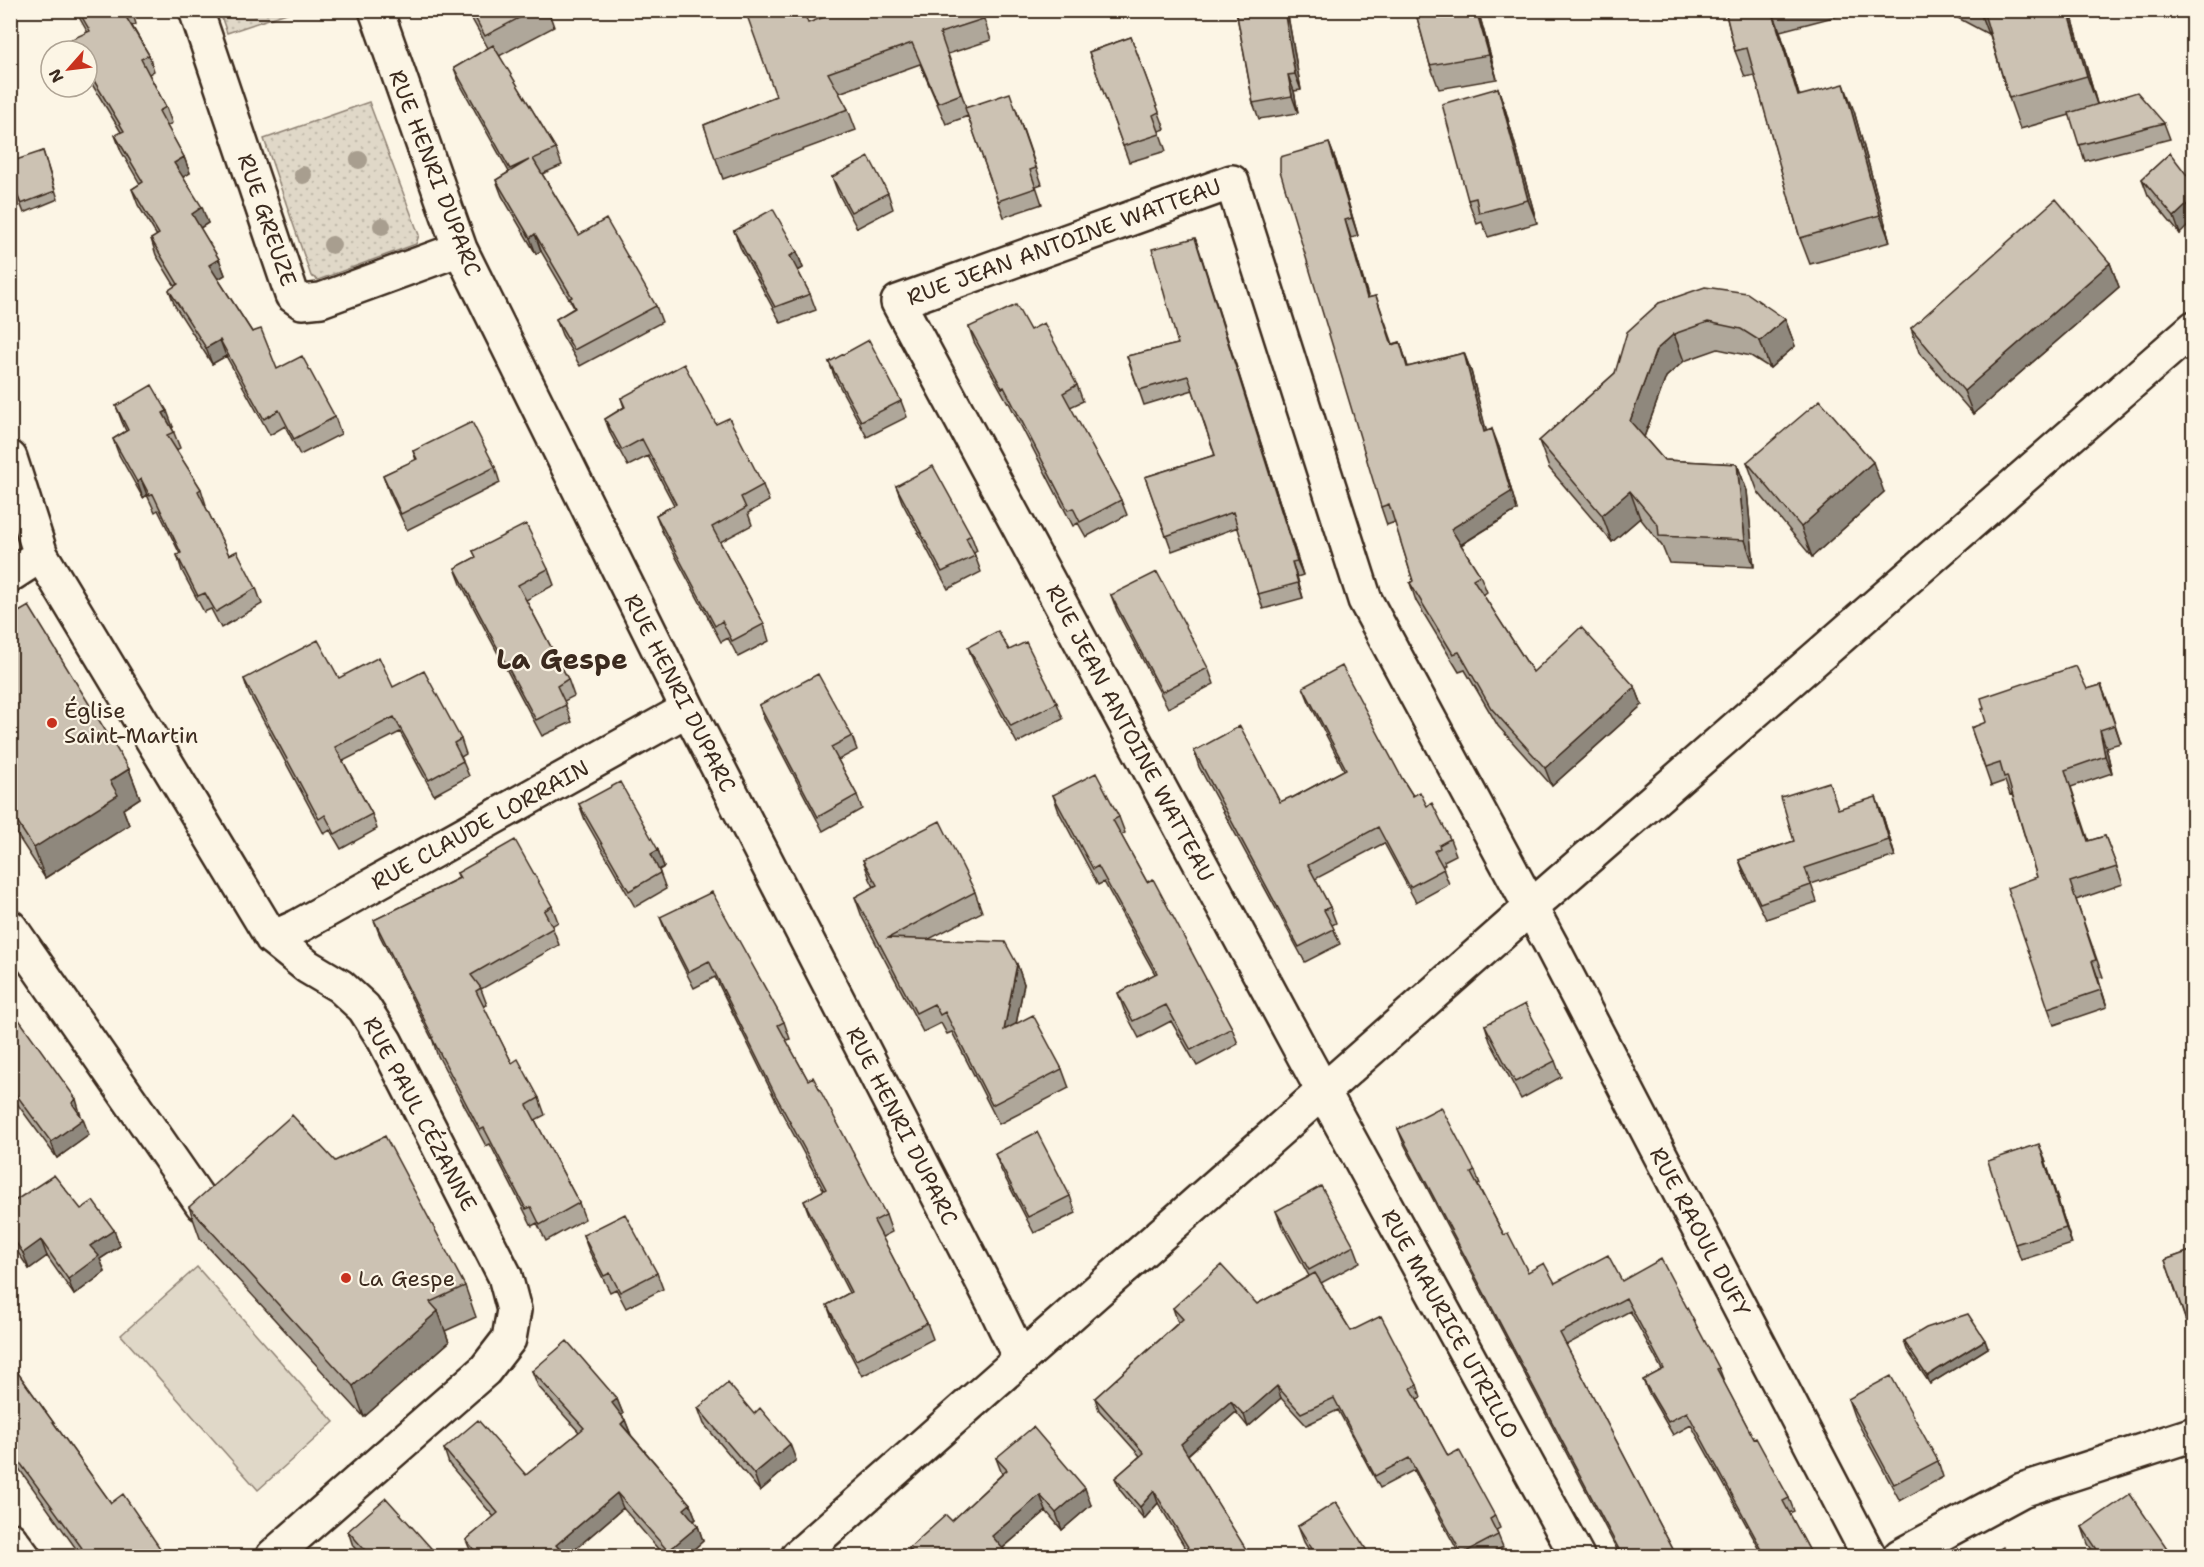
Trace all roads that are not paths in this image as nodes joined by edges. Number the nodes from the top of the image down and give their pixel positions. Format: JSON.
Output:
{"nodes":[{"id":1,"x":196,"y":10,"type":"edge"},
{"id":2,"x":376,"y":10,"type":"edge"},
{"id":3,"x":460,"y":249,"type":"junction"},
{"id":4,"x":2193,"y":328,"type":"edge"},
{"id":5,"x":10,"y":458,"type":"edge"},
{"id":6,"x":41,"y":555,"type":"junction"},
{"id":7,"x":10,"y":575,"type":"edge"},
{"id":8,"x":688,"y":710,"type":"junction"},
{"id":9,"x":1530,"y":908,"type":"junction"},
{"id":10,"x":10,"y":927,"type":"edge"},
{"id":11,"x":272,"y":938,"type":"junction"},
{"id":12,"x":1324,"y":1092,"type":"junction"},
{"id":13,"x":202,"y":1204,"type":"edge"},
{"id":14,"x":1021,"y":1360,"type":"junction"},
{"id":15,"x":2193,"y":1436,"type":"edge"},
{"id":16,"x":10,"y":1539,"type":"edge"},
{"id":17,"x":23,"y":1557,"type":"edge"},
{"id":18,"x":273,"y":1557,"type":"edge"},
{"id":19,"x":798,"y":1557,"type":"edge"},
{"id":20,"x":1577,"y":1557,"type":"edge"},
{"id":21,"x":1869,"y":1557,"type":"edge"},
{"id":22,"x":1900,"y":1557,"type":"edge"}],
"edges":[{"from":1,"to":3,"type":"street","name":"RUE GREUZE"},
{"from":2,"to":3,"type":"street","name":"RUE HENRI DUPARC"},
{"from":3,"to":8,"type":"street","name":"RUE HENRI DUPARC"},
{"from":4,"to":9,"type":"street"},
{"from":5,"to":6,"type":"street","name":"RUE PAUL CÉZANNE"},
{"from":6,"to":7,"type":"street"},
{"from":6,"to":11,"type":"street","name":"RUE PAUL CÉZANNE"},
{"from":8,"to":11,"type":"street","name":"RUE CLAUDE LORRAIN"},
{"from":8,"to":14,"type":"street","name":"RUE HENRI DUPARC"},
{"from":9,"to":12,"type":"street"},
{"from":9,"to":12,"type":"street","name":"RUE JEAN ANTOINE WATTEAU"},
{"from":9,"to":21,"type":"street","name":"RUE RAOUL DUFY"},
{"from":10,"to":13,"type":"street"},
{"from":11,"to":18,"type":"street","name":"RUE PAUL CÉZANNE"},
{"from":12,"to":14,"type":"street"},
{"from":12,"to":20,"type":"street","name":"RUE MAURICE UTRILLO"},
{"from":14,"to":19,"type":"street"},
{"from":15,"to":22,"type":"street"},
{"from":16,"to":17,"type":"street"}]}
